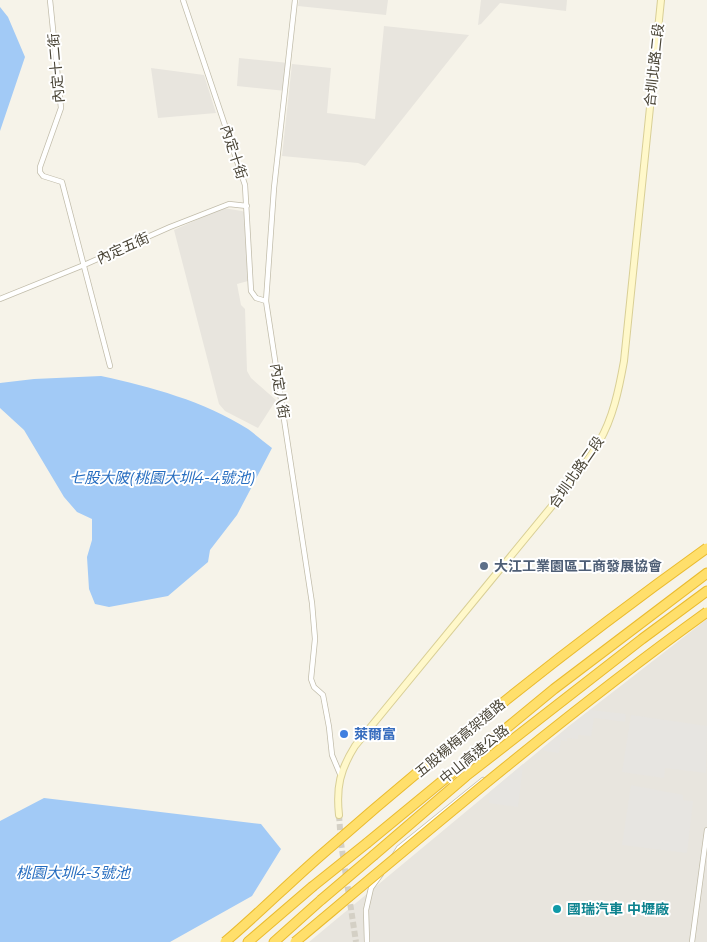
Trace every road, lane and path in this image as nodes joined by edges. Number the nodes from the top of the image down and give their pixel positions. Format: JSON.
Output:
{"nodes":[{"id":1,"x":50,"y":0,"type":"edge"},
{"id":2,"x":183,"y":0,"type":"edge"},
{"id":3,"x":295,"y":0,"type":"edge"},
{"id":4,"x":661,"y":0,"type":"edge"},
{"id":5,"x":247,"y":206,"type":"junction"},
{"id":6,"x":84,"y":265,"type":"junction"},
{"id":7,"x":0,"y":299,"type":"edge"},
{"id":8,"x":266,"y":301,"type":"junction"},
{"id":9,"x":110,"y":366,"type":"dead end"},
{"id":10,"x":707,"y":548,"type":"edge"},
{"id":11,"x":707,"y":574,"type":"edge"},
{"id":12,"x":707,"y":591,"type":"edge"},
{"id":13,"x":707,"y":608,"type":"edge"},
{"id":14,"x":707,"y":612,"type":"edge"},
{"id":15,"x":340,"y":774,"type":"junction"},
{"id":16,"x":339,"y":815,"type":"tunnel mouth"},
{"id":17,"x":707,"y":830,"type":"edge"},
{"id":18,"x":225,"y":942,"type":"edge"},
{"id":19,"x":248,"y":942,"type":"edge"},
{"id":20,"x":274,"y":942,"type":"edge"},
{"id":21,"x":295,"y":942,"type":"edge"},
{"id":22,"x":367,"y":942,"type":"edge"},
{"id":23,"x":692,"y":942,"type":"edge"}],
"edges":[{"from":1,"to":6,"type":"street","name":"內定十二街"},
{"from":2,"to":5,"type":"street","name":"內定十街"},
{"from":3,"to":8,"type":"street","name":"內定八街"},
{"from":4,"to":15,"type":"street","name":"合圳北路二段"},
{"from":5,"to":6,"type":"street","name":"內定五街"},
{"from":5,"to":8,"type":"street","name":"內定十街"},
{"from":6,"to":7,"type":"street","name":"內定五街"},
{"from":6,"to":9,"type":"street"},
{"from":8,"to":15,"type":"street","name":"內定八街"},
{"from":10,"to":18,"type":"highway","name":"五股楊梅高架道路","bridge":true},
{"from":11,"to":19,"type":"highway","name":"中山高速公路","bridge":true},
{"from":12,"to":20,"type":"highway","name":"中山高速公路","bridge":true},
{"from":13,"to":22,"type":"street"},
{"from":14,"to":21,"type":"highway","bridge":true},
{"from":15,"to":16,"type":"street","name":"合圳北路二段"},
{"from":17,"to":23,"type":"street"}]}
